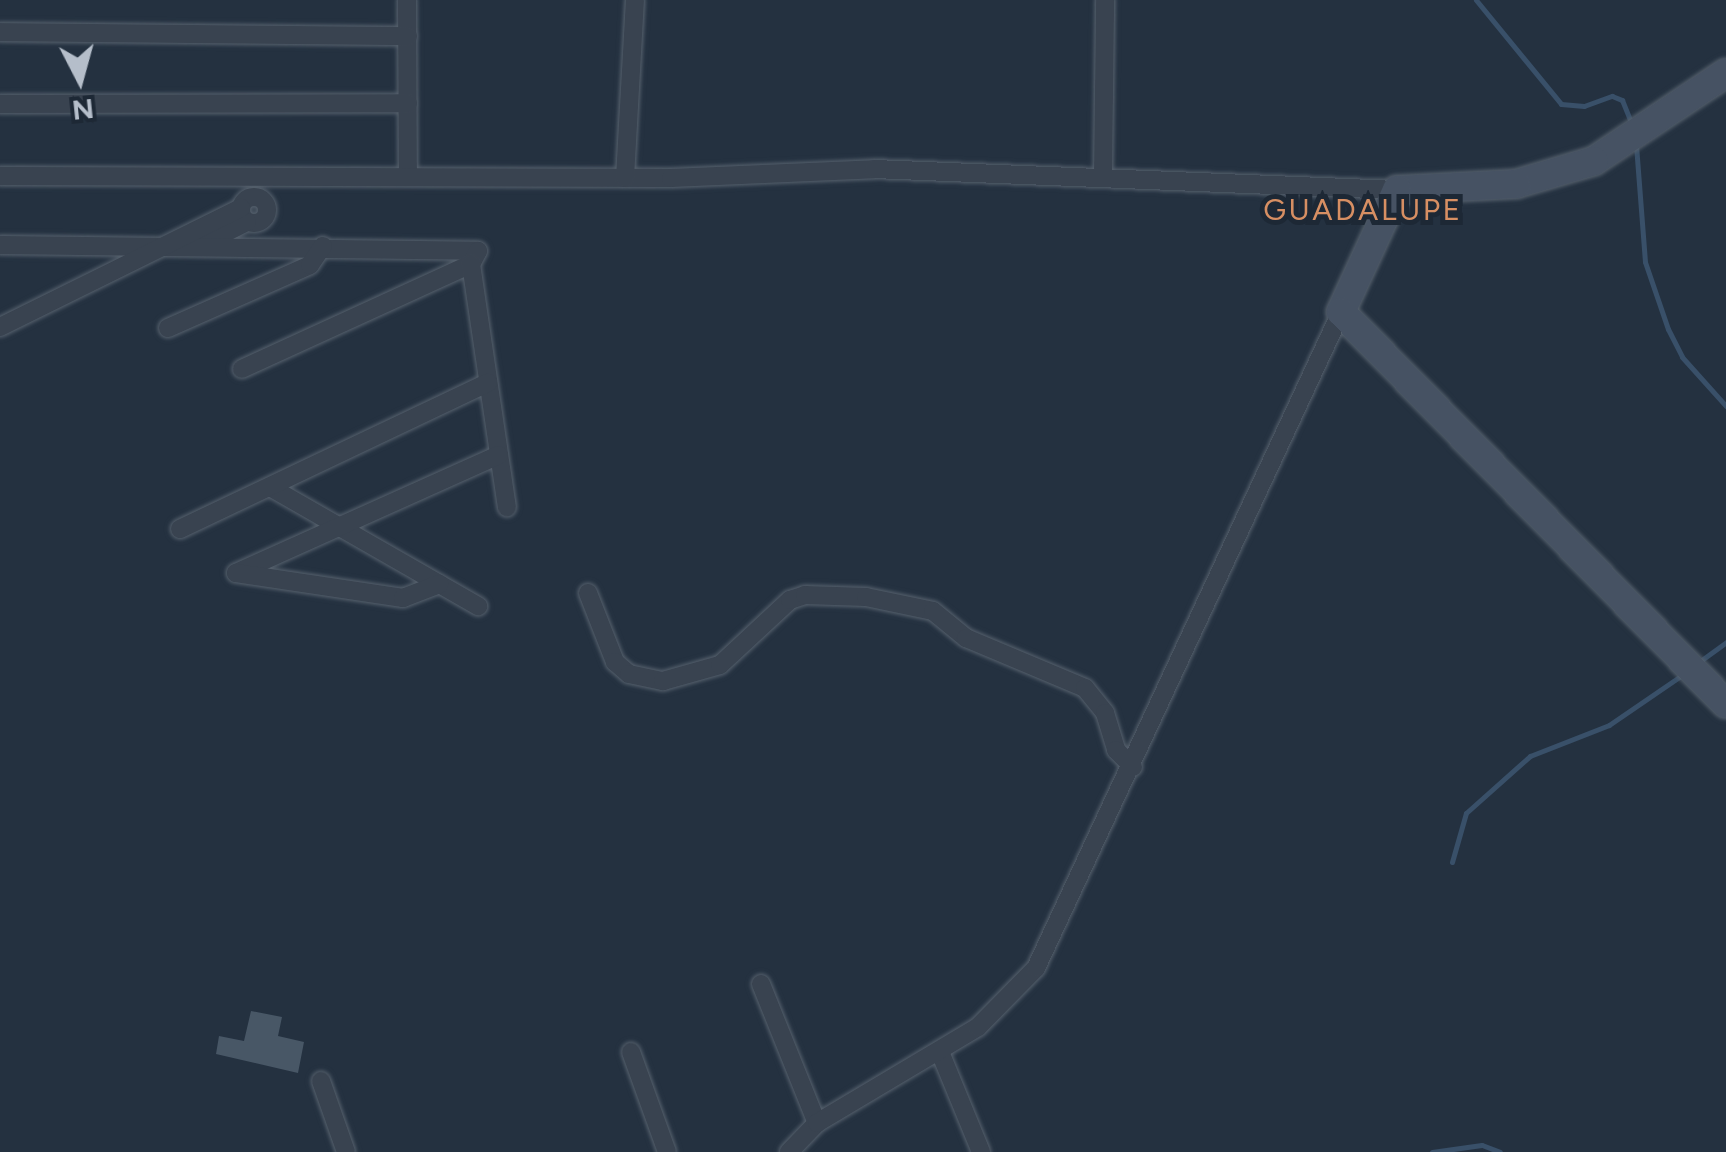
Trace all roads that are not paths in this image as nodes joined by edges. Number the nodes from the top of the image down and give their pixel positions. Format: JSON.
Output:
{"nodes":[{"id":1,"x":407,"y":0,"type":"edge"},
{"id":2,"x":635,"y":0,"type":"edge"},
{"id":3,"x":1104,"y":0,"type":"edge"},
{"id":4,"x":0,"y":32,"type":"edge"},
{"id":5,"x":408,"y":36,"type":"junction"},
{"id":6,"x":1726,"y":73,"type":"edge"},
{"id":7,"x":408,"y":103,"type":"junction"},
{"id":8,"x":0,"y":104,"type":"edge"},
{"id":9,"x":1103,"y":174,"type":"junction"},
{"id":10,"x":0,"y":176,"type":"edge"},
{"id":11,"x":255,"y":177,"type":"junction"},
{"id":12,"x":301,"y":177,"type":"junction"},
{"id":13,"x":408,"y":178,"type":"junction"},
{"id":14,"x":625,"y":178,"type":"junction"},
{"id":15,"x":1397,"y":190,"type":"junction"},
{"id":16,"x":253,"y":208,"type":"junction"},
{"id":17,"x":0,"y":245,"type":"edge"},
{"id":18,"x":168,"y":246,"type":"junction"},
{"id":19,"x":200,"y":246,"type":"junction"},
{"id":20,"x":323,"y":246,"type":"junction"},
{"id":21,"x":470,"y":264,"type":"junction"},
{"id":22,"x":1341,"y":312,"type":"junction"},
{"id":23,"x":0,"y":327,"type":"edge"},
{"id":24,"x":168,"y":328,"type":"dead end"},
{"id":25,"x":242,"y":368,"type":"dead end"},
{"id":26,"x":488,"y":383,"type":"junction"},
{"id":27,"x":499,"y":455,"type":"junction"},
{"id":28,"x":270,"y":486,"type":"junction"},
{"id":29,"x":507,"y":507,"type":"dead end"},
{"id":30,"x":340,"y":527,"type":"junction"},
{"id":31,"x":180,"y":530,"type":"dead end"},
{"id":32,"x":439,"y":584,"type":"junction"},
{"id":33,"x":588,"y":593,"type":"dead end"},
{"id":34,"x":478,"y":606,"type":"dead end"},
{"id":35,"x":1726,"y":704,"type":"edge"},
{"id":36,"x":1133,"y":767,"type":"junction"},
{"id":37,"x":761,"y":984,"type":"dead end"},
{"id":38,"x":632,"y":1052,"type":"dead end"},
{"id":39,"x":940,"y":1052,"type":"junction"},
{"id":40,"x":321,"y":1081,"type":"dead end"},
{"id":41,"x":818,"y":1123,"type":"junction"},
{"id":42,"x":346,"y":1152,"type":"edge"},
{"id":43,"x":667,"y":1152,"type":"edge"},
{"id":44,"x":789,"y":1152,"type":"edge"},
{"id":45,"x":981,"y":1152,"type":"edge"}],
"edges":[{"from":1,"to":5,"type":"street"},
{"from":2,"to":14,"type":"street"},
{"from":3,"to":9,"type":"street"},
{"from":4,"to":5,"type":"street"},
{"from":5,"to":7,"type":"street"},
{"from":6,"to":15,"type":"street"},
{"from":7,"to":8,"type":"street"},
{"from":7,"to":13,"type":"street"},
{"from":9,"to":14,"type":"street"},
{"from":9,"to":15,"type":"street"},
{"from":10,"to":11,"type":"street"},
{"from":11,"to":12,"type":"street"},
{"from":11,"to":16,"type":"street"},
{"from":12,"to":13,"type":"street"},
{"from":12,"to":16,"type":"street"},
{"from":13,"to":14,"type":"street"},
{"from":15,"to":22,"type":"street"},
{"from":16,"to":18,"type":"street"},
{"from":16,"to":19,"type":"street"},
{"from":17,"to":18,"type":"street"},
{"from":18,"to":19,"type":"street"},
{"from":18,"to":23,"type":"street"},
{"from":19,"to":20,"type":"street"},
{"from":20,"to":21,"type":"street"},
{"from":20,"to":24,"type":"street"},
{"from":21,"to":25,"type":"street"},
{"from":21,"to":26,"type":"street"},
{"from":22,"to":35,"type":"street"},
{"from":22,"to":36,"type":"street"},
{"from":26,"to":27,"type":"street"},
{"from":26,"to":28,"type":"street"},
{"from":27,"to":29,"type":"street"},
{"from":27,"to":30,"type":"street"},
{"from":28,"to":30,"type":"street"},
{"from":28,"to":31,"type":"street"},
{"from":30,"to":32,"type":"street"},
{"from":30,"to":32,"type":"street"},
{"from":32,"to":34,"type":"street"},
{"from":33,"to":36,"type":"street"},
{"from":36,"to":39,"type":"street"},
{"from":37,"to":41,"type":"street"},
{"from":38,"to":43,"type":"street"},
{"from":39,"to":41,"type":"street"},
{"from":39,"to":45,"type":"street"},
{"from":40,"to":42,"type":"street"},
{"from":41,"to":44,"type":"street"}]}
